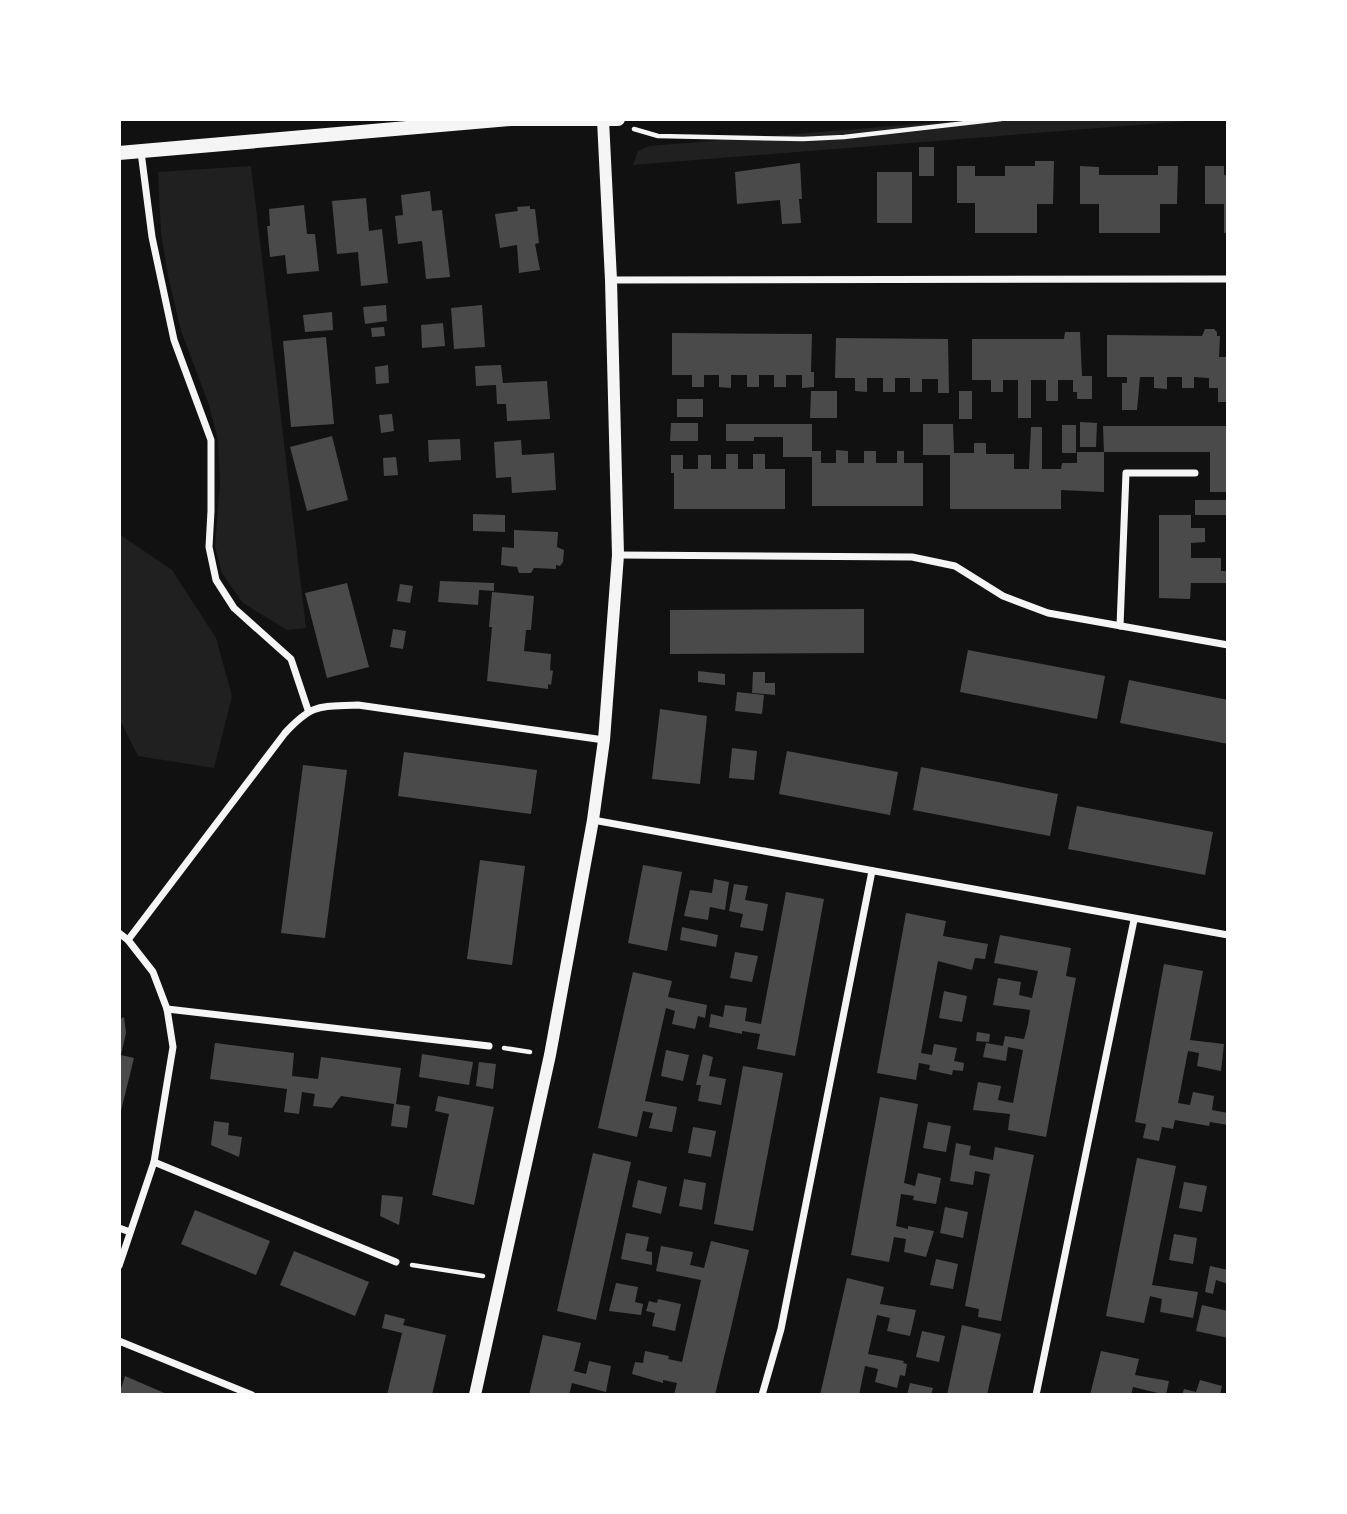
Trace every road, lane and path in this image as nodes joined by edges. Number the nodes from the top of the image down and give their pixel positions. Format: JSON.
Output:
{"nodes":[{"id":1,"x":511,"y":119,"type":"edge"},
{"id":2,"x":1000,"y":119,"type":"edge"},
{"id":3,"x":610,"y":120,"type":"edge"},
{"id":4,"x":141,"y":151,"type":"junction"},
{"id":5,"x":119,"y":153,"type":"edge"},
{"id":6,"x":1228,"y":279,"type":"edge"},
{"id":7,"x":611,"y":280,"type":"junction"},
{"id":8,"x":1195,"y":473,"type":"dead end"},
{"id":9,"x":618,"y":555,"type":"junction"},
{"id":10,"x":1120,"y":626,"type":"junction"},
{"id":11,"x":1228,"y":645,"type":"edge"},
{"id":12,"x":308,"y":710,"type":"junction"},
{"id":13,"x":604,"y":740,"type":"junction"},
{"id":14,"x":593,"y":820,"type":"junction"},
{"id":15,"x":872,"y":872,"type":"junction"},
{"id":16,"x":1134,"y":920,"type":"junction"},
{"id":17,"x":119,"y":933,"type":"edge"},
{"id":18,"x":1228,"y":935,"type":"edge"},
{"id":19,"x":128,"y":940,"type":"junction"},
{"id":20,"x":167,"y":1009,"type":"junction"},
{"id":21,"x":489,"y":1046,"type":"joint"},
{"id":22,"x":550,"y":1055,"type":"junction"},
{"id":23,"x":154,"y":1162,"type":"junction"},
{"id":24,"x":119,"y":1228,"type":"edge"},
{"id":25,"x":130,"y":1232,"type":"junction"},
{"id":26,"x":396,"y":1262,"type":"joint"},
{"id":27,"x":119,"y":1266,"type":"edge"},
{"id":28,"x":501,"y":1279,"type":"junction"},
{"id":29,"x":119,"y":1341,"type":"edge"},
{"id":30,"x":252,"y":1395,"type":"edge"},
{"id":31,"x":475,"y":1395,"type":"edge"},
{"id":32,"x":762,"y":1395,"type":"edge"},
{"id":33,"x":1036,"y":1395,"type":"edge"}],
"edges":[{"from":1,"to":3,"type":"main road"},
{"from":1,"to":4,"type":"main road"},
{"from":2,"to":3,"type":"path"},
{"from":3,"to":7,"type":"street"},
{"from":4,"to":5,"type":"main road"},
{"from":4,"to":12,"type":"street"},
{"from":6,"to":7,"type":"street"},
{"from":7,"to":9,"type":"street"},
{"from":8,"to":10,"type":"street"},
{"from":9,"to":10,"type":"street"},
{"from":9,"to":13,"type":"street"},
{"from":10,"to":11,"type":"street"},
{"from":12,"to":13,"type":"street"},
{"from":12,"to":19,"type":"street"},
{"from":13,"to":14,"type":"street"},
{"from":14,"to":15,"type":"street"},
{"from":14,"to":22,"type":"street"},
{"from":15,"to":16,"type":"street"},
{"from":15,"to":32,"type":"street"},
{"from":16,"to":18,"type":"street"},
{"from":16,"to":33,"type":"street"},
{"from":17,"to":19,"type":"street"},
{"from":19,"to":20,"type":"street"},
{"from":20,"to":21,"type":"street"},
{"from":20,"to":23,"type":"street"},
{"from":21,"to":22,"type":"path"},
{"from":22,"to":28,"type":"street"},
{"from":23,"to":25,"type":"street"},
{"from":23,"to":26,"type":"street"},
{"from":24,"to":25,"type":"street"},
{"from":25,"to":27,"type":"street"},
{"from":26,"to":28,"type":"path"},
{"from":28,"to":31,"type":"street"},
{"from":29,"to":30,"type":"street"}]}
